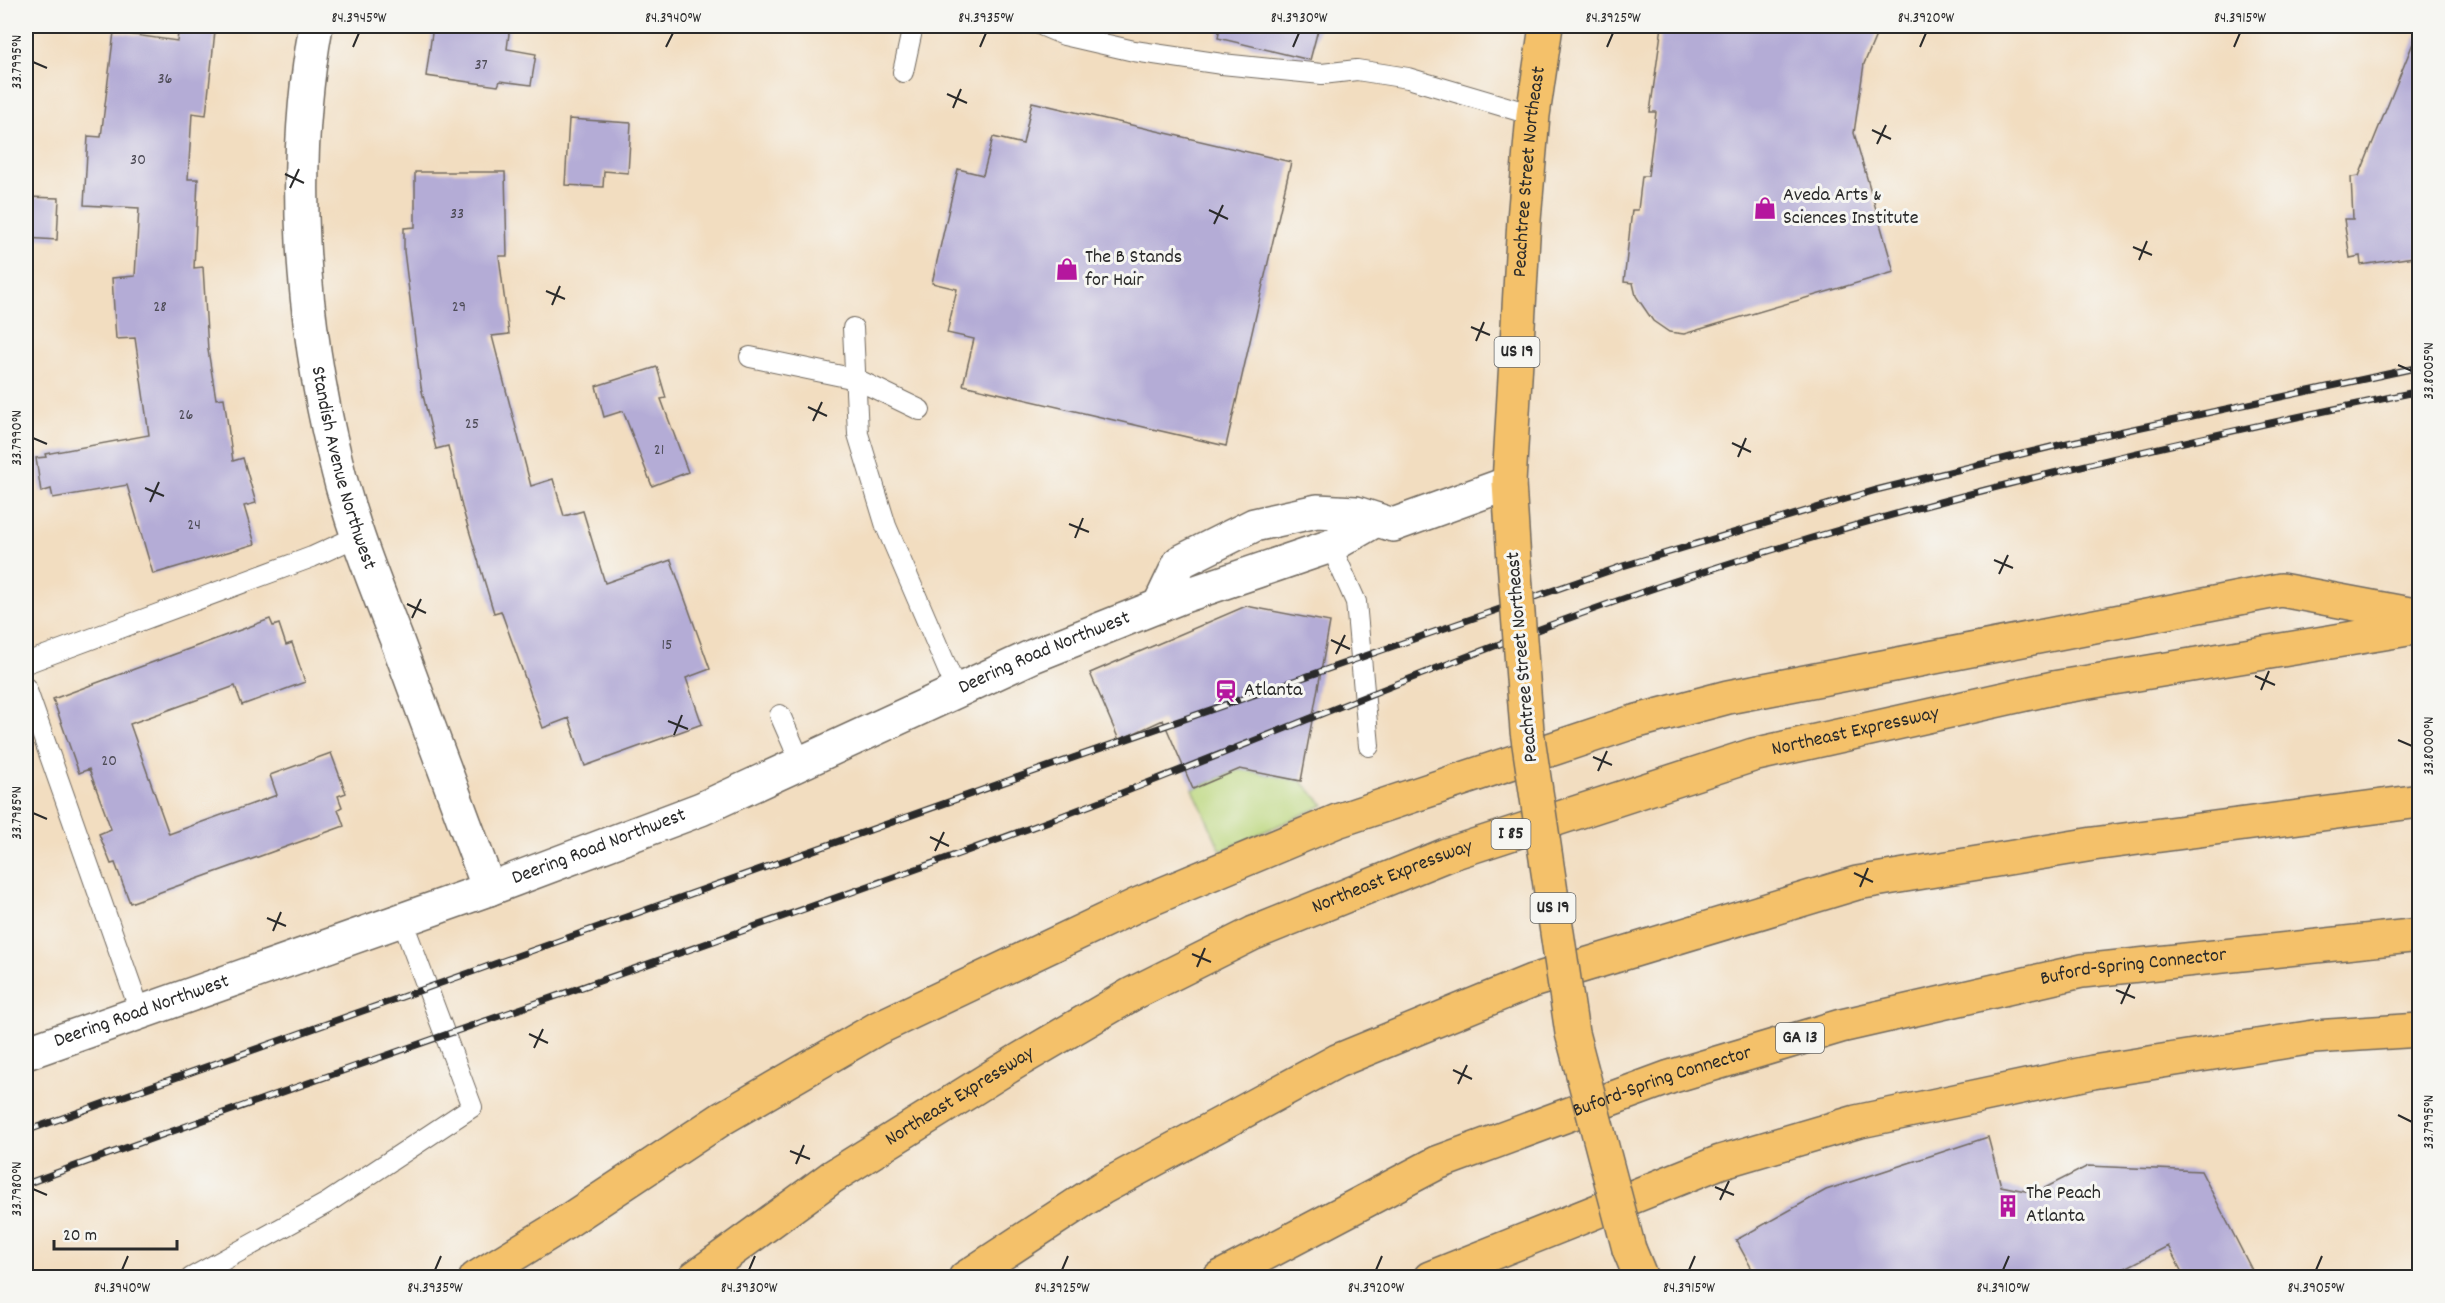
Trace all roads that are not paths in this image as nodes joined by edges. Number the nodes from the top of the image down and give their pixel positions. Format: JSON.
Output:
{"nodes":[{"id":1,"x":316,"y":26,"type":"edge"},
{"id":2,"x":913,"y":26,"type":"edge"},
{"id":3,"x":1043,"y":26,"type":"edge"},
{"id":4,"x":1546,"y":26,"type":"edge"},
{"id":5,"x":903,"y":72,"type":"dead end"},
{"id":6,"x":1533,"y":115,"type":"junction"},
{"id":7,"x":853,"y":328,"type":"dead end"},
{"id":8,"x":750,"y":357,"type":"dead end"},
{"id":9,"x":856,"y":379,"type":"junction"},
{"id":10,"x":920,"y":410,"type":"dead end"},
{"id":11,"x":1509,"y":483,"type":"junction"},
{"id":12,"x":1376,"y":520,"type":"junction"},
{"id":13,"x":358,"y":536,"type":"junction"},
{"id":14,"x":1330,"y":546,"type":"junction"},
{"id":15,"x":1159,"y":606,"type":"junction"},
{"id":16,"x":2420,"y":616,"type":"edge"},
{"id":17,"x":2420,"y":627,"type":"edge"},
{"id":18,"x":26,"y":663,"type":"edge"},
{"id":19,"x":26,"y":688,"type":"edge"},
{"id":20,"x":957,"y":691,"type":"junction"},
{"id":21,"x":780,"y":715,"type":"dead end"},
{"id":22,"x":1369,"y":746,"type":"dead end"},
{"id":23,"x":801,"y":763,"type":"junction"},
{"id":24,"x":2420,"y":801,"type":"edge"},
{"id":25,"x":489,"y":889,"type":"junction"},
{"id":26,"x":402,"y":920,"type":"junction"},
{"id":27,"x":2420,"y":935,"type":"edge"},
{"id":28,"x":141,"y":1014,"type":"junction"},
{"id":29,"x":2420,"y":1030,"type":"edge"},
{"id":30,"x":26,"y":1053,"type":"edge"},
{"id":31,"x":1635,"y":1263,"type":"edge"},
{"id":32,"x":190,"y":1278,"type":"edge"},
{"id":33,"x":476,"y":1278,"type":"edge"},
{"id":34,"x":694,"y":1278,"type":"edge"},
{"id":35,"x":965,"y":1278,"type":"edge"},
{"id":36,"x":1219,"y":1278,"type":"edge"},
{"id":37,"x":1430,"y":1278,"type":"edge"}],
"edges":[{"from":1,"to":13,"type":"street","name":"Standish Avenue Northwest"},
{"from":2,"to":5,"type":"lane"},
{"from":3,"to":6,"type":"lane"},
{"from":4,"to":6,"type":"main road","name":"Peachtree Street Northeast","number":"US 19"},
{"from":6,"to":11,"type":"main road","name":"Peachtree Street Northeast","number":"US 19"},
{"from":7,"to":9,"type":"lane"},
{"from":8,"to":9,"type":"lane"},
{"from":9,"to":10,"type":"lane"},
{"from":9,"to":20,"type":"lane"},
{"from":11,"to":12,"type":"street"},
{"from":11,"to":31,"type":"main road","name":"Peachtree Street Northeast","number":"US 19","bridge":true},
{"from":12,"to":14,"type":"street","name":"Deering Road Northwest"},
{"from":12,"to":15,"type":"street"},
{"from":13,"to":18,"type":"lane"},
{"from":13,"to":25,"type":"street","name":"Standish Avenue Northwest"},
{"from":14,"to":15,"type":"street","name":"Deering Road Northwest"},
{"from":14,"to":22,"type":"lane"},
{"from":15,"to":20,"type":"street","name":"Deering Road Northwest"},
{"from":16,"to":33,"type":"main road"},
{"from":17,"to":34,"type":"main road","name":"Northeast Expressway","number":"I 85"},
{"from":19,"to":28,"type":"lane"},
{"from":20,"to":23,"type":"street","name":"Deering Road Northwest"},
{"from":21,"to":23,"type":"lane"},
{"from":23,"to":25,"type":"street","name":"Deering Road Northwest"},
{"from":24,"to":35,"type":"main road"},
{"from":25,"to":26,"type":"street","name":"Deering Road Northwest"},
{"from":26,"to":28,"type":"street","name":"Deering Road Northwest"},
{"from":26,"to":32,"type":"lane"},
{"from":27,"to":36,"type":"main road","name":"Buford-Spring Connector","number":"GA 13"},
{"from":28,"to":30,"type":"street","name":"Deering Road Northwest"},
{"from":29,"to":37,"type":"main road"}]}
